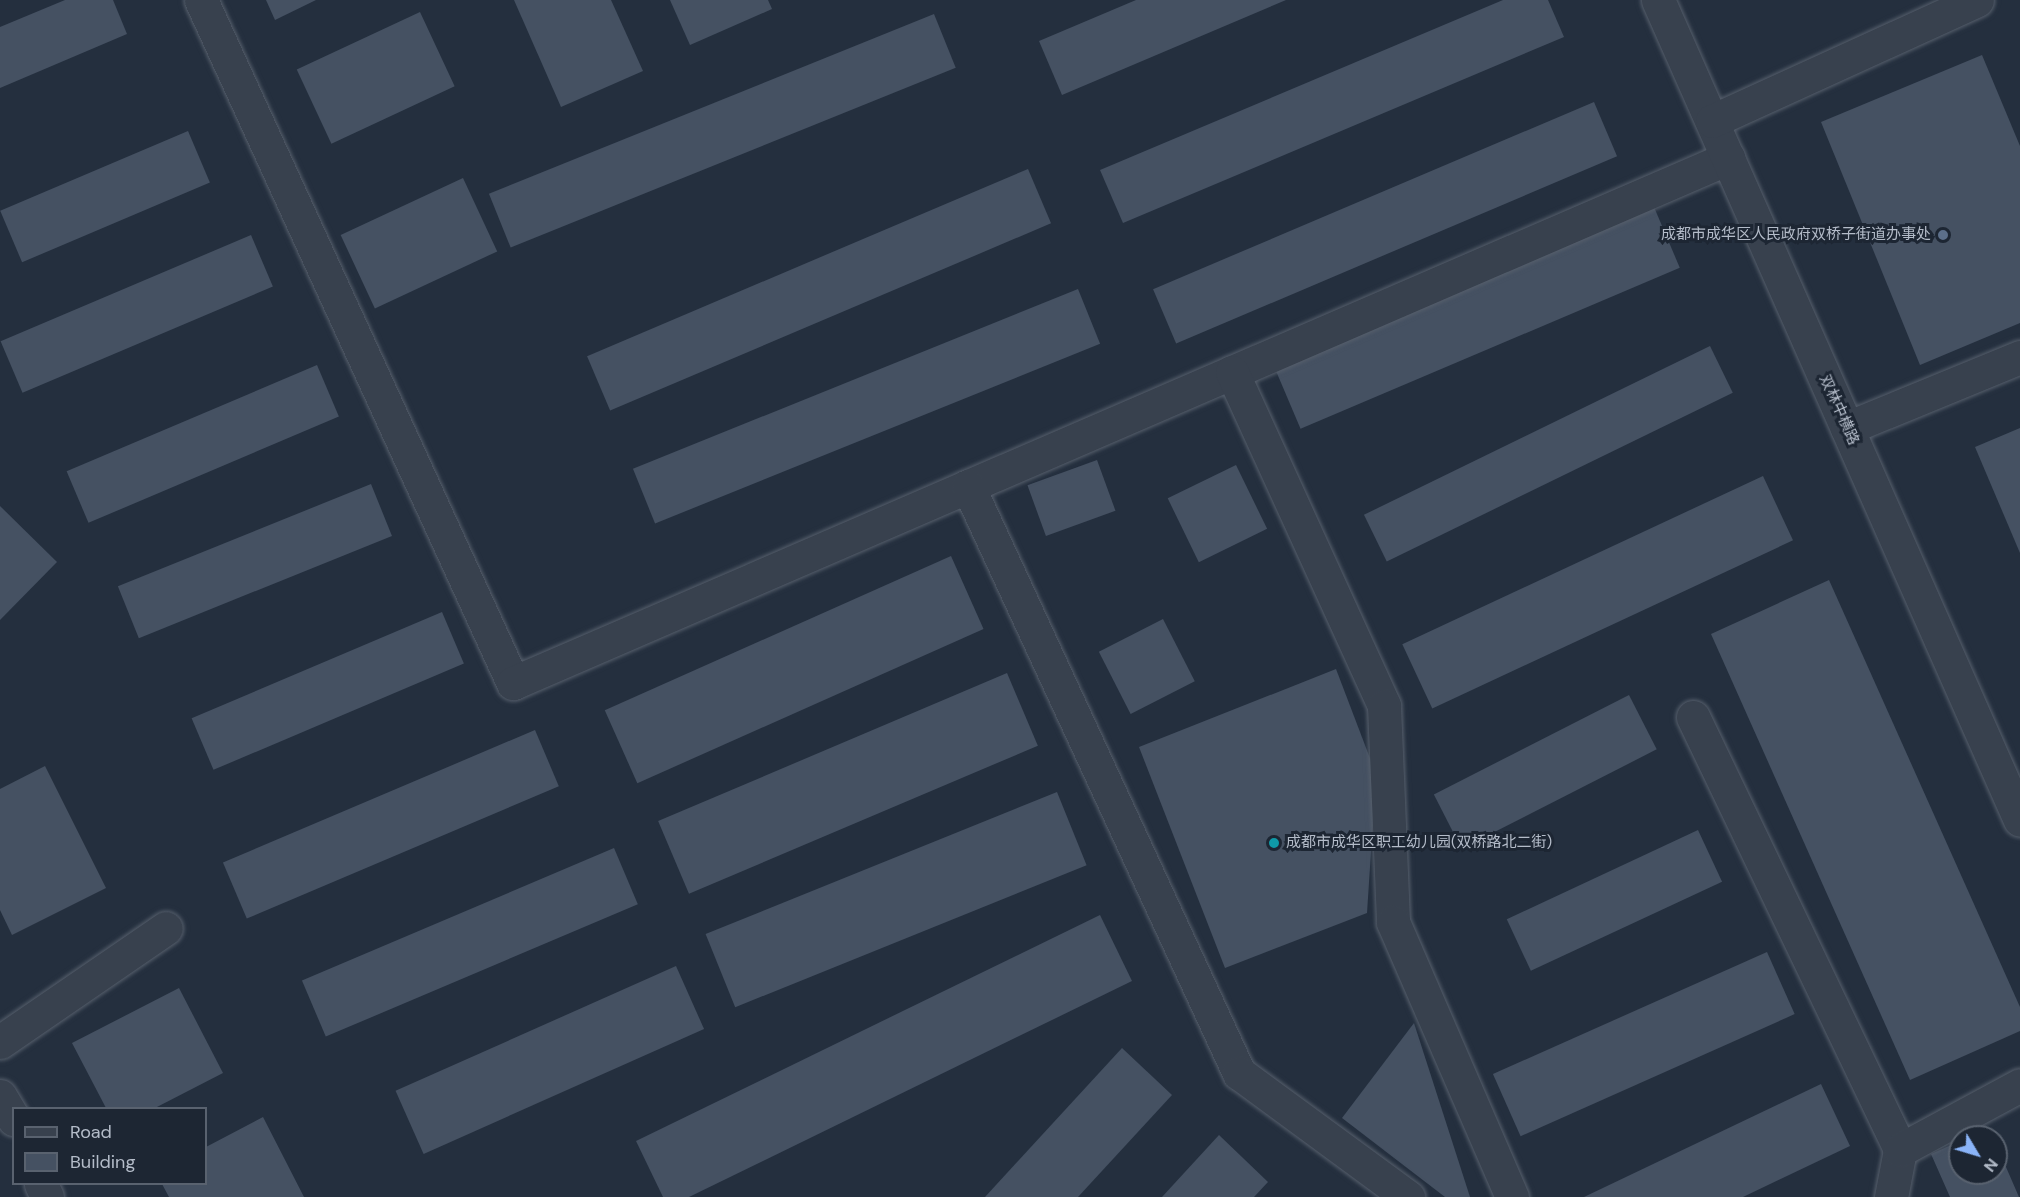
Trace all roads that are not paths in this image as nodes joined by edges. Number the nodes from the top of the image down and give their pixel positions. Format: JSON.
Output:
{"nodes":[{"id":1,"x":201,"y":0,"type":"edge"},
{"id":2,"x":1658,"y":0,"type":"edge"},
{"id":3,"x":1977,"y":0,"type":"edge"},
{"id":4,"x":1712,"y":121,"type":"junction"},
{"id":5,"x":1728,"y":158,"type":"junction"},
{"id":6,"x":2020,"y":357,"type":"edge"},
{"id":7,"x":1232,"y":372,"type":"junction"},
{"id":8,"x":1847,"y":428,"type":"junction"},
{"id":9,"x":968,"y":486,"type":"junction"},
{"id":10,"x":1693,"y":717,"type":"dead end"},
{"id":11,"x":2020,"y":819,"type":"edge"},
{"id":12,"x":166,"y":927,"type":"dead end"},
{"id":13,"x":0,"y":1042,"type":"edge"},
{"id":14,"x":2020,"y":1085,"type":"edge"},
{"id":15,"x":0,"y":1096,"type":"edge"},
{"id":16,"x":12,"y":1116,"type":"edge"},
{"id":17,"x":1900,"y":1150,"type":"junction"},
{"id":18,"x":1408,"y":1197,"type":"edge"},
{"id":19,"x":1512,"y":1197,"type":"edge"},
{"id":20,"x":1891,"y":1197,"type":"edge"}],
"edges":[{"from":1,"to":9,"type":"street"},
{"from":2,"to":4,"type":"street","name":"双林中横路"},
{"from":3,"to":4,"type":"street"},
{"from":4,"to":5,"type":"street","name":"双林中横路"},
{"from":5,"to":7,"type":"street"},
{"from":5,"to":8,"type":"street","name":"双林中横路"},
{"from":6,"to":8,"type":"street"},
{"from":7,"to":9,"type":"street"},
{"from":7,"to":19,"type":"street"},
{"from":8,"to":11,"type":"street","name":"双林中横路"},
{"from":9,"to":18,"type":"street"},
{"from":10,"to":17,"type":"street"},
{"from":12,"to":13,"type":"street"},
{"from":14,"to":17,"type":"street"},
{"from":15,"to":16,"type":"street"},
{"from":17,"to":20,"type":"street"}]}
